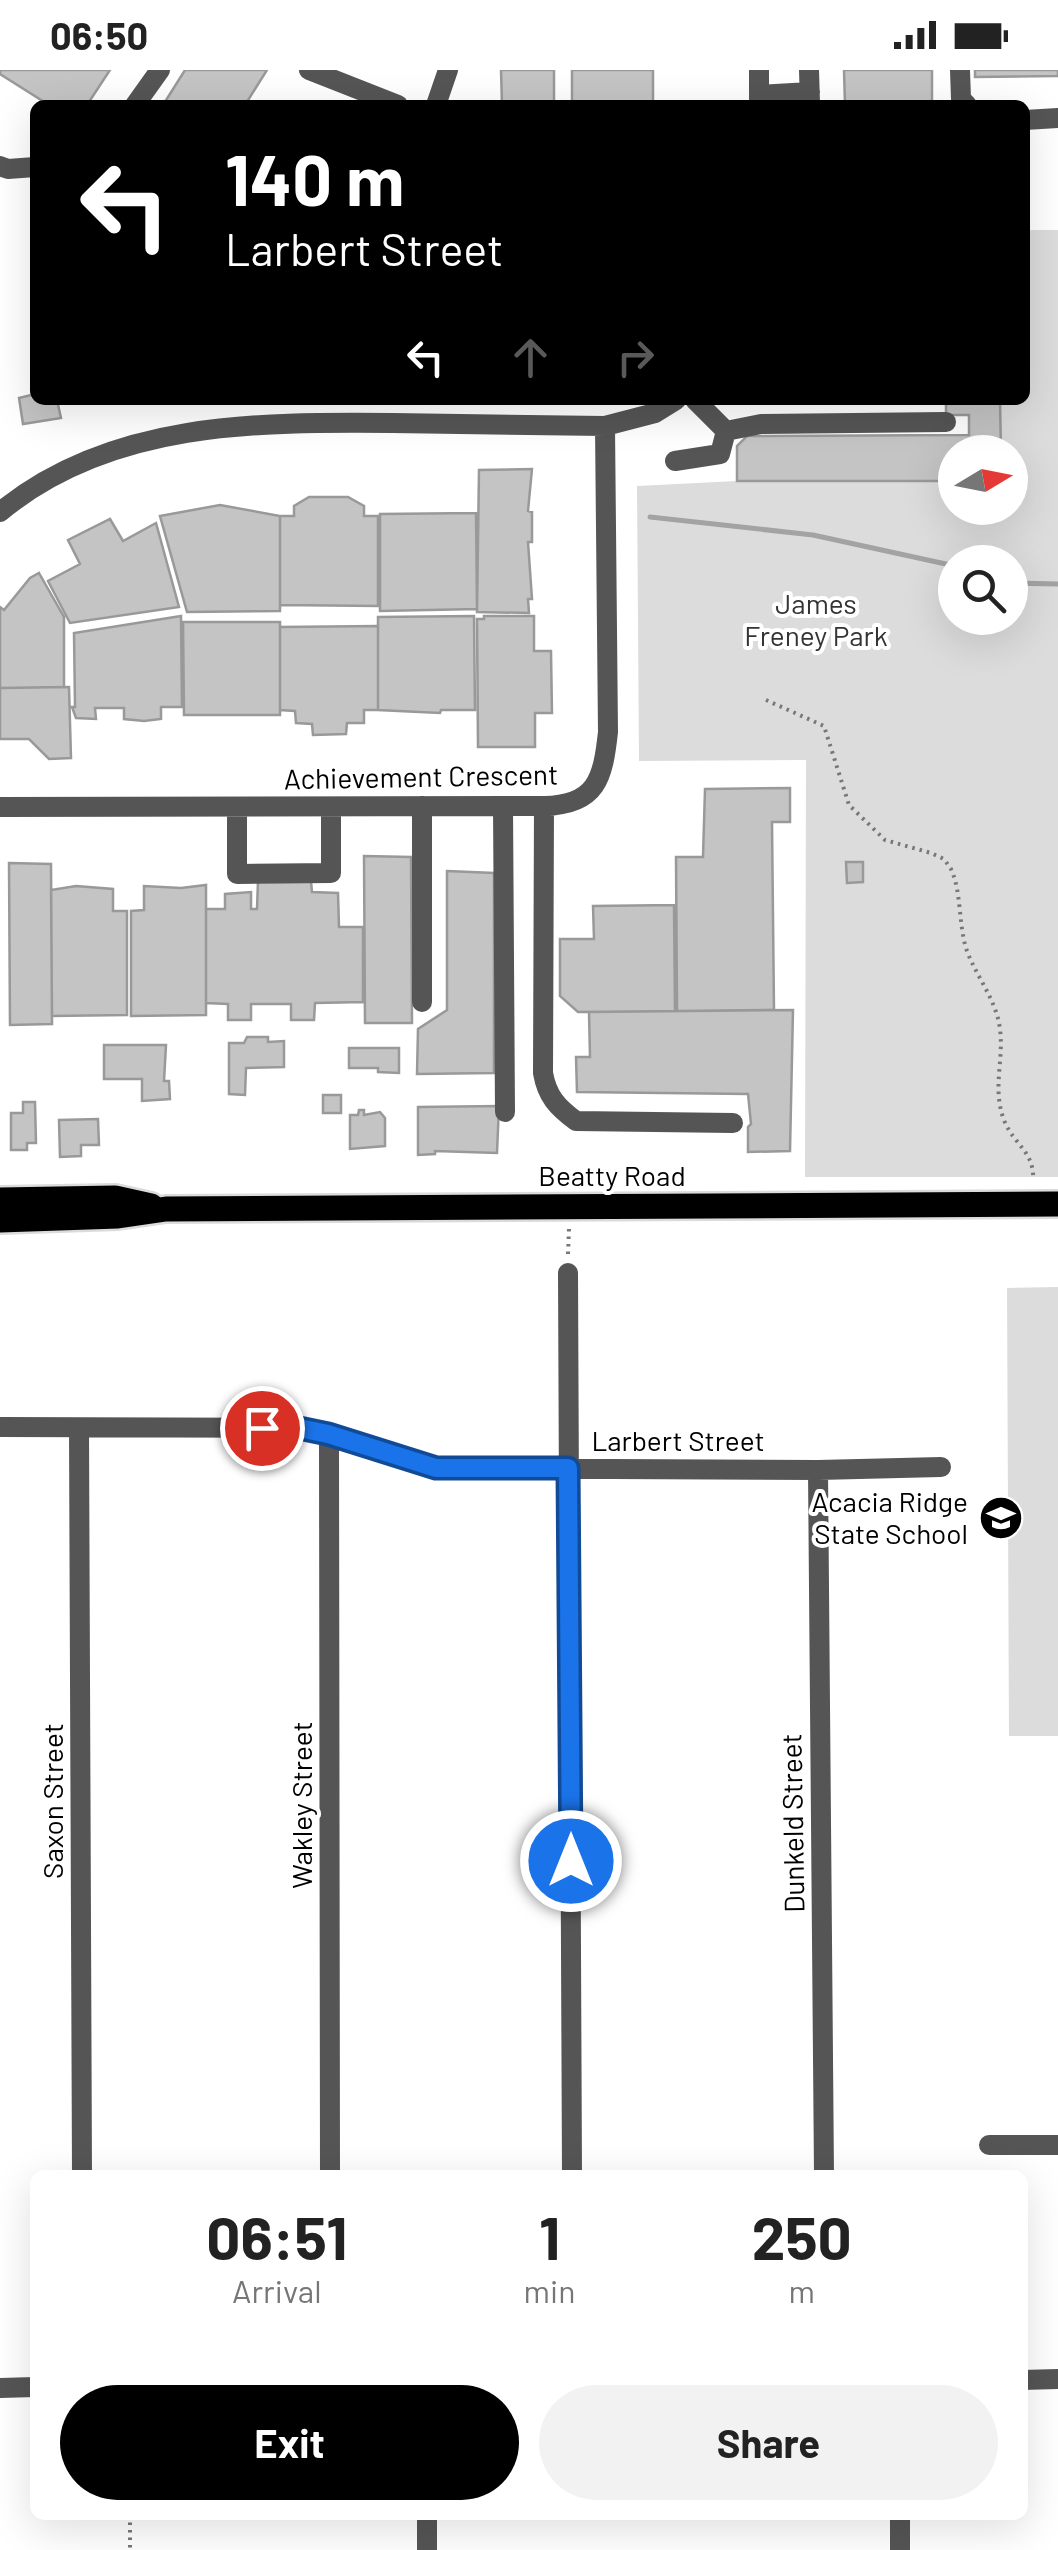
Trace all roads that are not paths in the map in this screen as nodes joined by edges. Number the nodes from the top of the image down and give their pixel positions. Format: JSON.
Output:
{"nodes":[{"id":1,"x":160,"y":70,"type":"edge"},
{"id":2,"x":308,"y":70,"type":"edge"},
{"id":3,"x":448,"y":70,"type":"edge"},
{"id":4,"x":760,"y":70,"type":"edge"},
{"id":5,"x":809,"y":70,"type":"edge"},
{"id":6,"x":960,"y":70,"type":"edge"},
{"id":7,"x":810,"y":99,"type":"edge"},
{"id":8,"x":138,"y":100,"type":"edge"},
{"id":9,"x":385,"y":100,"type":"edge"},
{"id":10,"x":438,"y":100,"type":"edge"},
{"id":11,"x":760,"y":100,"type":"edge"},
{"id":12,"x":962,"y":100,"type":"edge"},
{"id":13,"x":1058,"y":118,"type":"edge"},
{"id":14,"x":1030,"y":120,"type":"edge"},
{"id":15,"x":0,"y":166,"type":"edge"},
{"id":16,"x":30,"y":167,"type":"edge"},
{"id":17,"x":668,"y":405,"type":"edge"},
{"id":18,"x":699,"y":405,"type":"edge"},
{"id":19,"x":946,"y":422,"type":"dead end"},
{"id":20,"x":605,"y":426,"type":"junction"},
{"id":21,"x":726,"y":430,"type":"junction"},
{"id":22,"x":675,"y":460,"type":"dead end"},
{"id":23,"x":0,"y":512,"type":"edge"},
{"id":24,"x":422,"y":806,"type":"junction"},
{"id":25,"x":503,"y":806,"type":"junction"},
{"id":26,"x":544,"y":806,"type":"junction"},
{"id":27,"x":0,"y":807,"type":"edge"},
{"id":28,"x":237,"y":807,"type":"junction"},
{"id":29,"x":331,"y":807,"type":"junction"},
{"id":30,"x":422,"y":1002,"type":"dead end"},
{"id":31,"x":505,"y":1112,"type":"dead end"},
{"id":32,"x":732,"y":1123,"type":"dead end"},
{"id":33,"x":0,"y":1200,"type":"edge"},
{"id":34,"x":1058,"y":1204,"type":"edge"},
{"id":35,"x":166,"y":1209,"type":"junction"},
{"id":36,"x":0,"y":1220,"type":"edge"},
{"id":37,"x":568,"y":1273,"type":"road end"},
{"id":38,"x":0,"y":1427,"type":"edge"},
{"id":39,"x":79,"y":1428,"type":"junction"},
{"id":40,"x":328,"y":1434,"type":"junction"},
{"id":41,"x":941,"y":1467,"type":"dead end"},
{"id":42,"x":568,"y":1468,"type":"junction"},
{"id":43,"x":818,"y":1470,"type":"junction"},
{"id":44,"x":1058,"y":2145,"type":"edge"},
{"id":45,"x":989,"y":2146,"type":"dead end"},
{"id":46,"x":82,"y":2170,"type":"edge"},
{"id":47,"x":330,"y":2170,"type":"edge"},
{"id":48,"x":572,"y":2170,"type":"edge"},
{"id":49,"x":824,"y":2170,"type":"edge"},
{"id":50,"x":1028,"y":2380,"type":"edge"},
{"id":51,"x":1058,"y":2380,"type":"edge"},
{"id":52,"x":0,"y":2388,"type":"edge"},
{"id":53,"x":30,"y":2388,"type":"edge"},
{"id":54,"x":427,"y":2520,"type":"edge"},
{"id":55,"x":900,"y":2520,"type":"edge"},
{"id":56,"x":428,"y":2550,"type":"edge"},
{"id":57,"x":900,"y":2550,"type":"edge"}],
"edges":[{"from":1,"to":8,"type":"street"},
{"from":2,"to":9,"type":"street"},
{"from":3,"to":10,"type":"street"},
{"from":4,"to":11,"type":"street"},
{"from":5,"to":7,"type":"street"},
{"from":6,"to":12,"type":"street"},
{"from":7,"to":11,"type":"street"},
{"from":13,"to":14,"type":"street"},
{"from":15,"to":16,"type":"street"},
{"from":17,"to":20,"type":"street"},
{"from":18,"to":21,"type":"street"},
{"from":19,"to":21,"type":"street"},
{"from":20,"to":23,"type":"street"},
{"from":20,"to":26,"type":"street","name":"Achievement Crescent"},
{"from":21,"to":22,"type":"street"},
{"from":24,"to":25,"type":"street","name":"Achievement Crescent"},
{"from":24,"to":29,"type":"street","name":"Achievement Crescent"},
{"from":24,"to":30,"type":"street"},
{"from":25,"to":26,"type":"street","name":"Achievement Crescent"},
{"from":25,"to":31,"type":"street"},
{"from":26,"to":32,"type":"street"},
{"from":27,"to":28,"type":"street","name":"Achievement Crescent"},
{"from":28,"to":29,"type":"street","name":"Achievement Crescent"},
{"from":28,"to":29,"type":"street"},
{"from":33,"to":35,"type":"main road","name":"Beatty Road"},
{"from":34,"to":35,"type":"main road","name":"Beatty Road"},
{"from":35,"to":36,"type":"main road","name":"Beatty Road"},
{"from":37,"to":42,"type":"street"},
{"from":38,"to":39,"type":"street","name":"Larbert Street"},
{"from":39,"to":40,"type":"street","name":"Larbert Street"},
{"from":39,"to":46,"type":"street","name":"Saxon Street"},
{"from":40,"to":42,"type":"street","name":"Larbert Street"},
{"from":40,"to":47,"type":"street","name":"Wakley Street"},
{"from":41,"to":43,"type":"street","name":"Larbert Street"},
{"from":42,"to":43,"type":"street","name":"Larbert Street"},
{"from":42,"to":48,"type":"street"},
{"from":43,"to":49,"type":"street","name":"Dunkeld Street"},
{"from":44,"to":45,"type":"street"},
{"from":50,"to":51,"type":"street"},
{"from":52,"to":53,"type":"street"},
{"from":54,"to":56,"type":"street"},
{"from":55,"to":57,"type":"street"}]}
